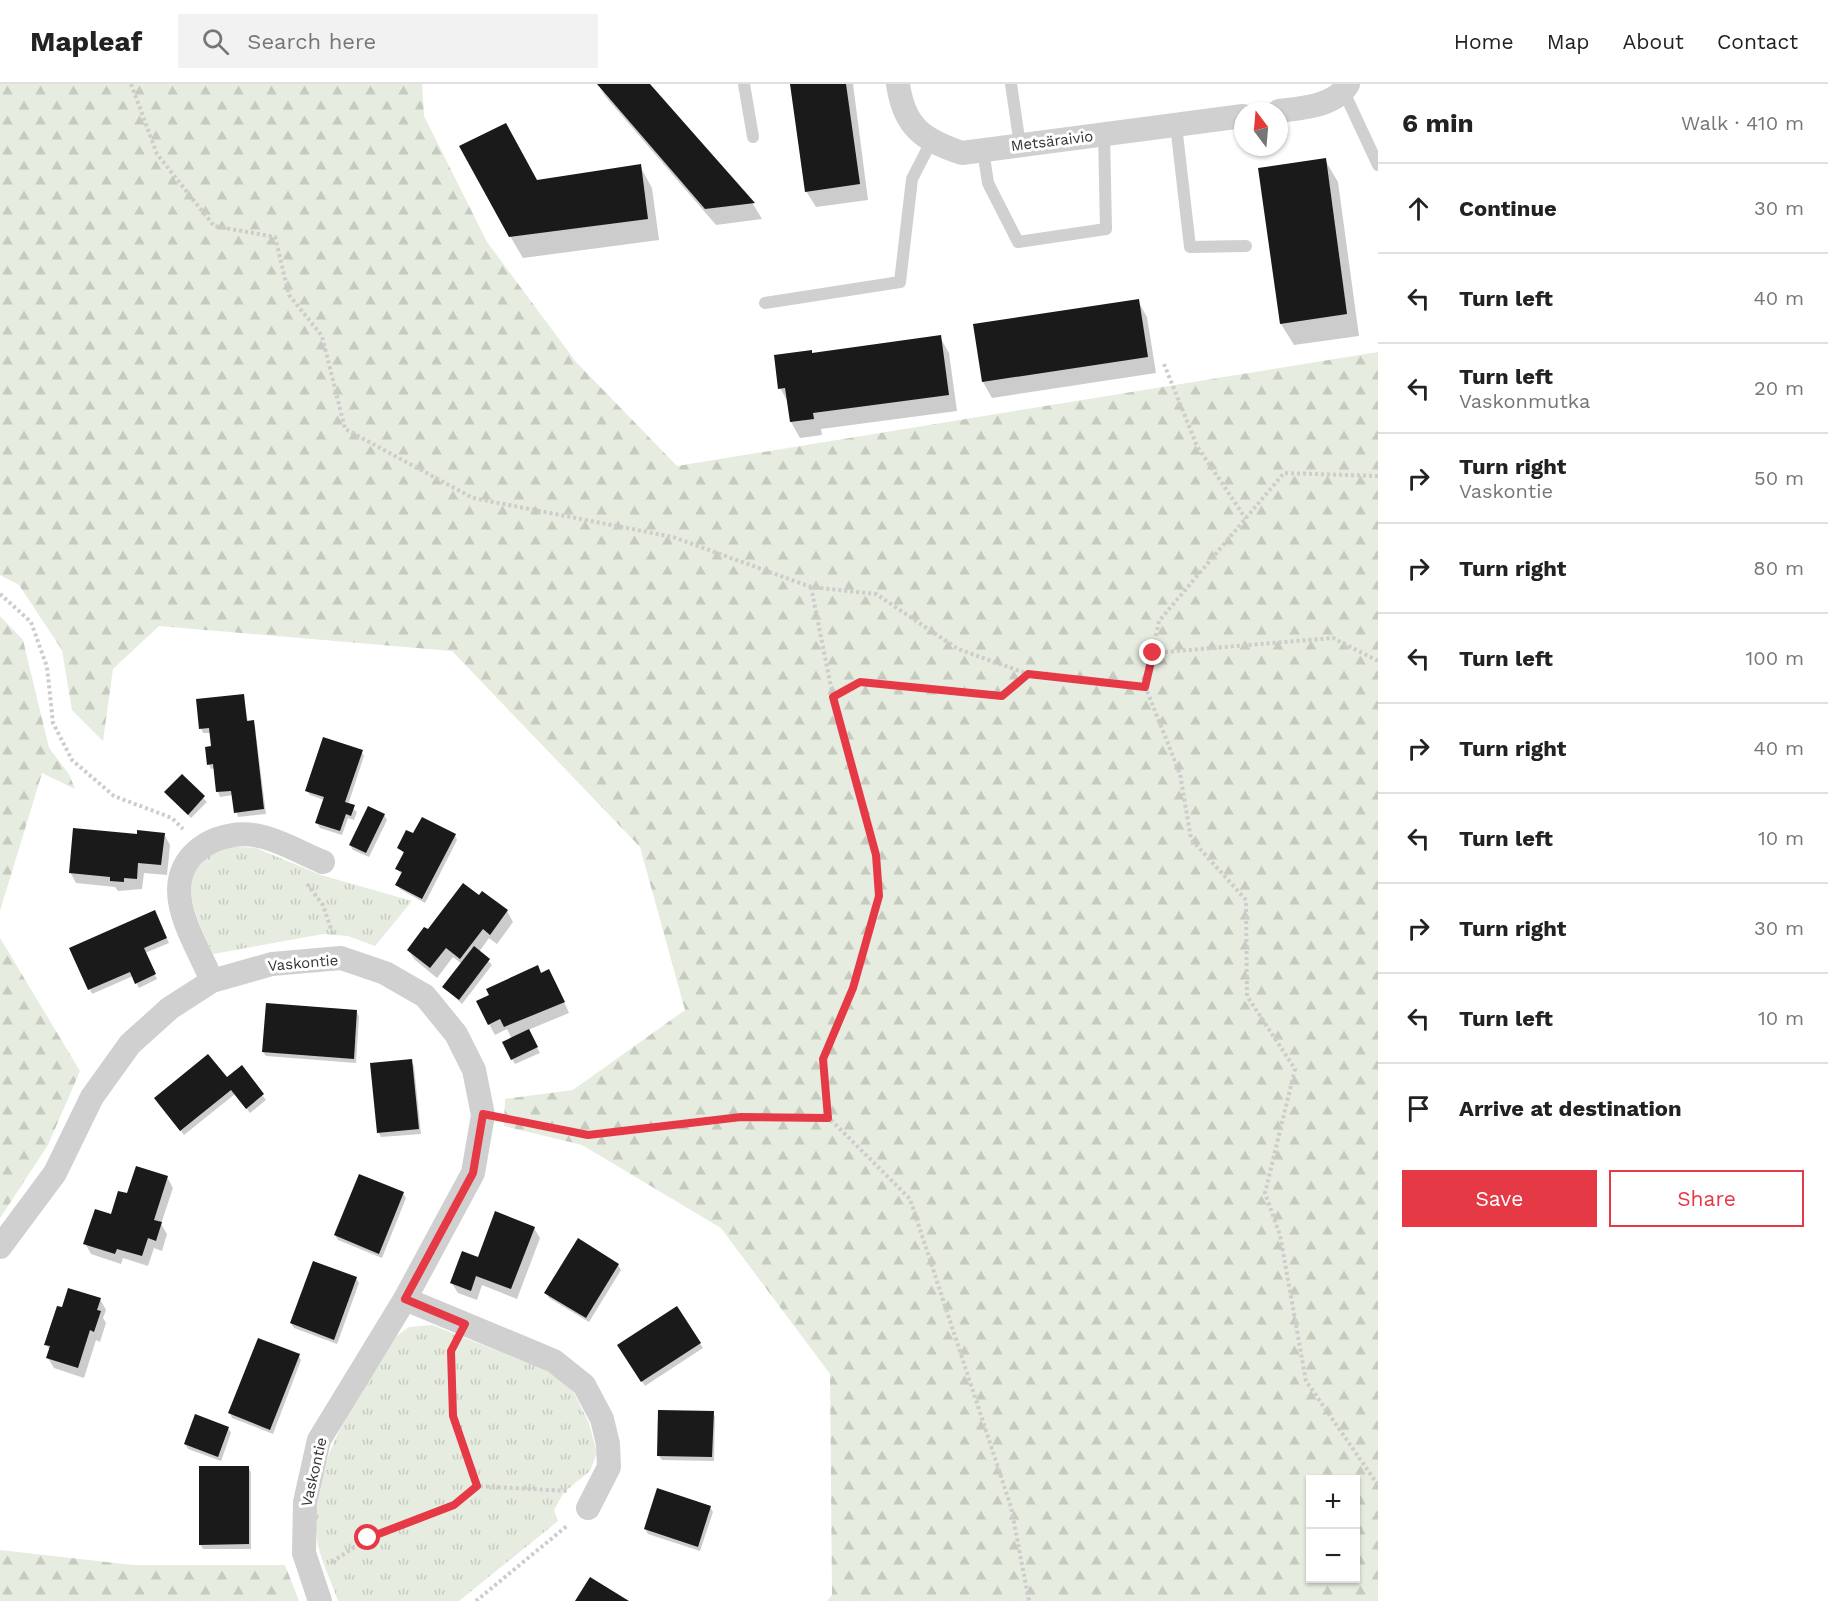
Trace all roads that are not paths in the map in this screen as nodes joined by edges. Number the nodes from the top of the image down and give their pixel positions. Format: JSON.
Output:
{"nodes":[{"id":1,"x":744,"y":84,"type":"edge"},
{"id":2,"x":898,"y":84,"type":"edge"},
{"id":3,"x":1011,"y":84,"type":"edge"},
{"id":4,"x":1346,"y":88,"type":"edge"},
{"id":5,"x":1288,"y":110,"type":"edge"},
{"id":6,"x":1234,"y":117,"type":"edge"},
{"id":7,"x":1176,"y":125,"type":"junction"},
{"id":8,"x":1104,"y":134,"type":"junction"},
{"id":9,"x":753,"y":137,"type":"dead end"},
{"id":10,"x":931,"y":142,"type":"junction"},
{"id":11,"x":1020,"y":145,"type":"junction"},
{"id":12,"x":983,"y":150,"type":"junction"},
{"id":13,"x":1378,"y":165,"type":"edge"},
{"id":14,"x":1246,"y":246,"type":"dead end"},
{"id":15,"x":765,"y":303,"type":"dead end"},
{"id":16,"x":323,"y":862,"type":"dead end"},
{"id":17,"x":212,"y":981,"type":"junction"},
{"id":18,"x":0,"y":1247,"type":"edge"},
{"id":19,"x":405,"y":1299,"type":"junction"},
{"id":20,"x":591,"y":1502,"type":"road end"},
{"id":21,"x":320,"y":1601,"type":"edge"}],
"edges":[{"from":1,"to":9,"type":"lane"},
{"from":2,"to":10,"type":"street","name":"Metsäraivio"},
{"from":3,"to":11,"type":"lane"},
{"from":4,"to":5,"type":"street"},
{"from":4,"to":13,"type":"lane"},
{"from":6,"to":7,"type":"street","name":"Metsäraivio"},
{"from":7,"to":8,"type":"street","name":"Metsäraivio"},
{"from":7,"to":14,"type":"lane"},
{"from":8,"to":11,"type":"street","name":"Metsäraivio"},
{"from":8,"to":12,"type":"lane"},
{"from":10,"to":12,"type":"street","name":"Metsäraivio"},
{"from":10,"to":15,"type":"lane"},
{"from":11,"to":12,"type":"street","name":"Metsäraivio"},
{"from":16,"to":17,"type":"street"},
{"from":17,"to":18,"type":"street","name":"Vaskontie"},
{"from":17,"to":19,"type":"street","name":"Vaskontie"},
{"from":19,"to":20,"type":"street"},
{"from":19,"to":21,"type":"street","name":"Vaskontie"}]}
